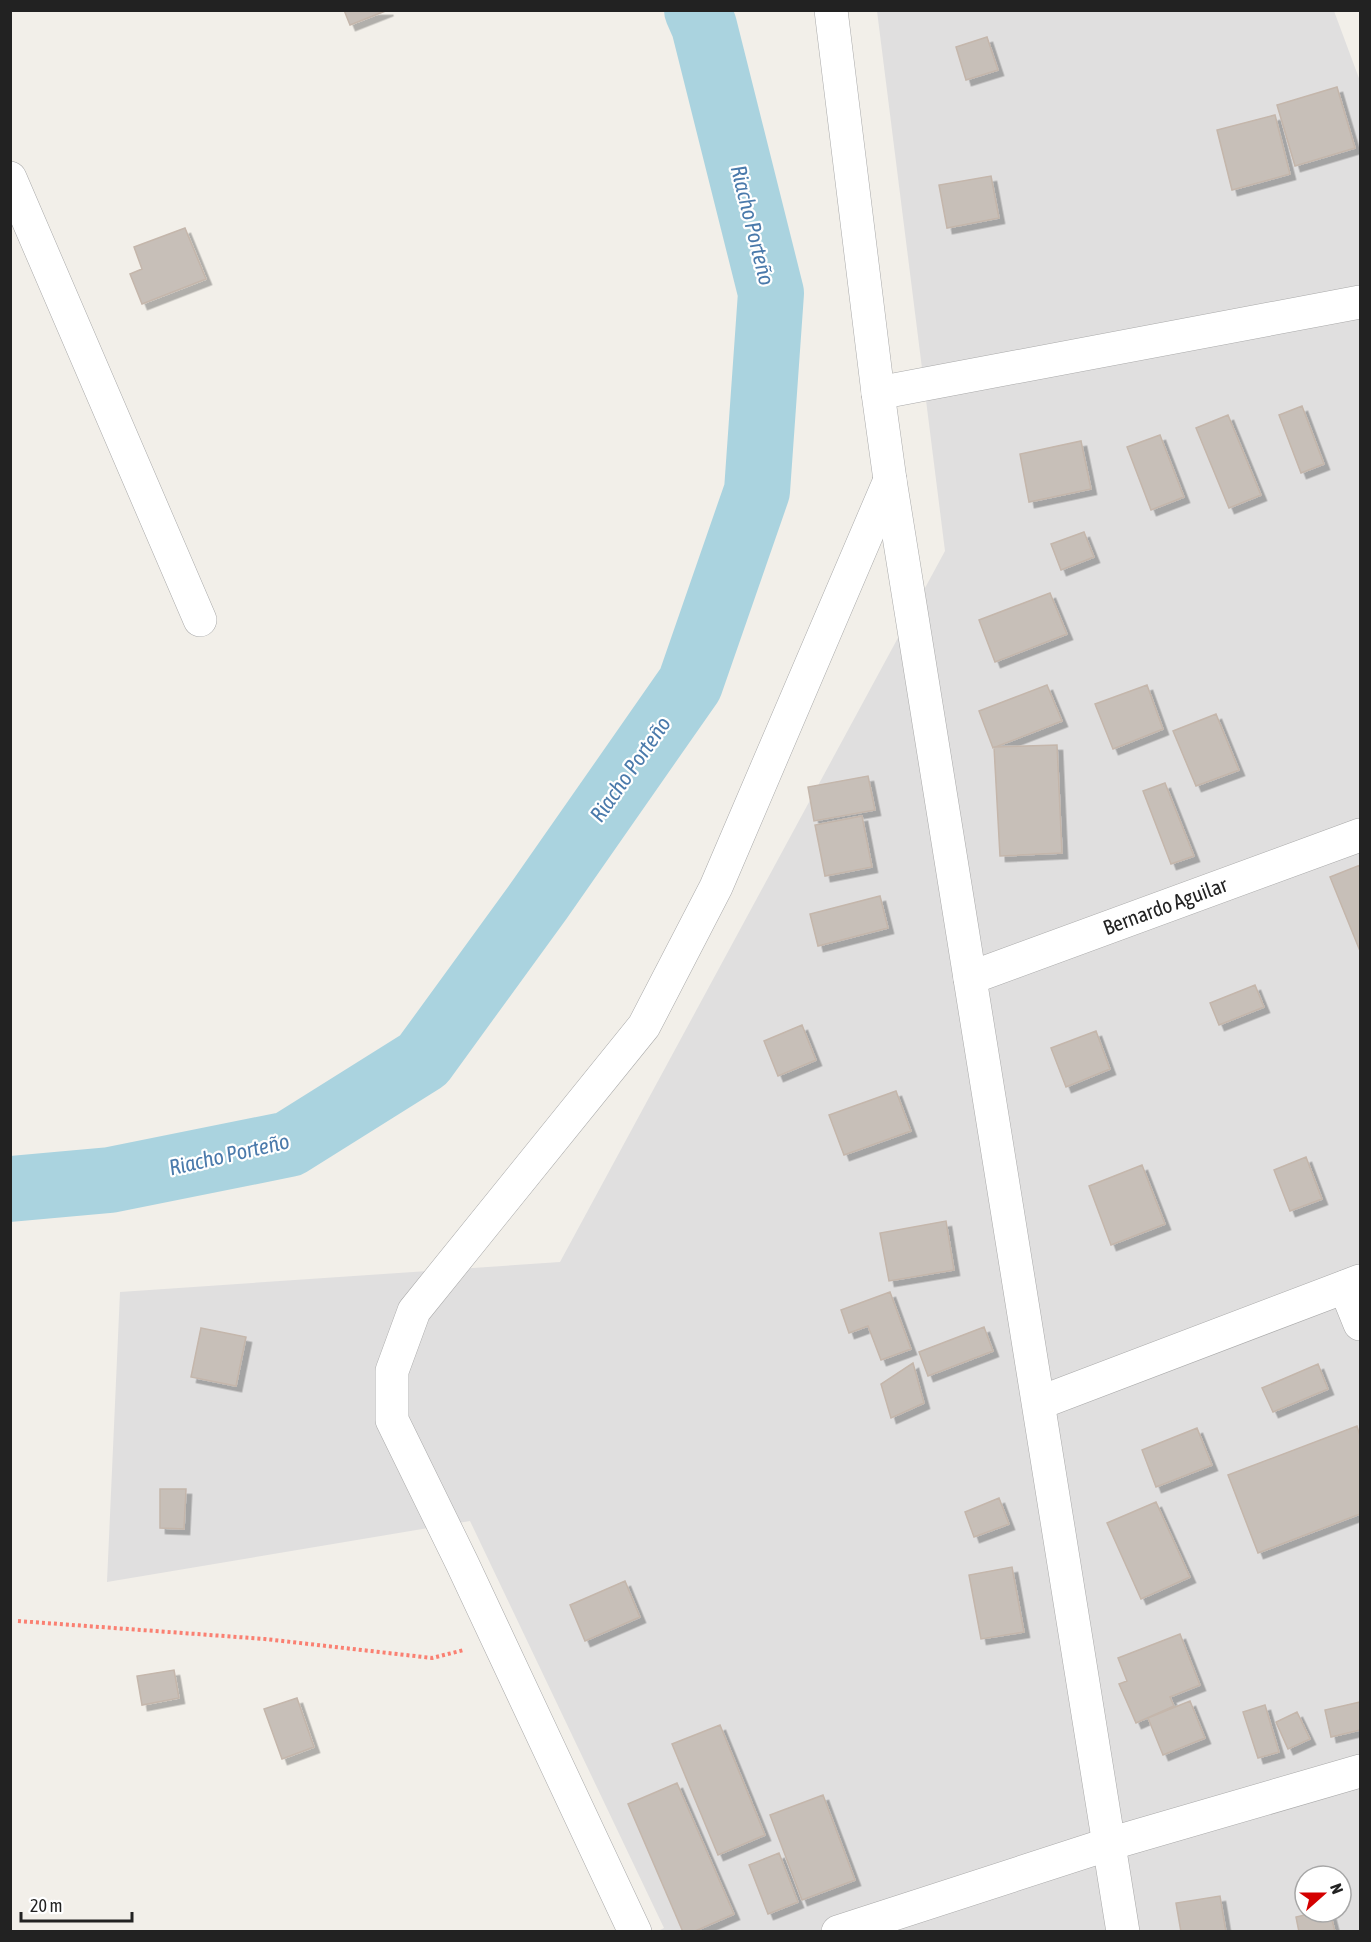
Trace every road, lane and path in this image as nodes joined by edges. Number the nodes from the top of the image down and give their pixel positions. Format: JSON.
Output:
{"nodes":[{"id":1,"x":831,"y":10,"type":"edge"},
{"id":2,"x":10,"y":178,"type":"edge"},
{"id":3,"x":1360,"y":302,"type":"edge"},
{"id":4,"x":878,"y":393,"type":"junction"},
{"id":5,"x":890,"y":480,"type":"junction"},
{"id":6,"x":200,"y":620,"type":"dead end"},
{"id":7,"x":1360,"y":835,"type":"edge"},
{"id":8,"x":970,"y":978,"type":"junction"},
{"id":9,"x":1353,"y":1284,"type":"edge"},
{"id":10,"x":1360,"y":1324,"type":"edge"},
{"id":11,"x":1038,"y":1403,"type":"junction"},
{"id":12,"x":18,"y":1621,"type":"dead end"},
{"id":13,"x":499,"y":1641,"type":"junction"},
{"id":14,"x":1360,"y":1771,"type":"edge"},
{"id":15,"x":1109,"y":1844,"type":"junction"},
{"id":16,"x":635,"y":1932,"type":"edge"},
{"id":17,"x":838,"y":1932,"type":"edge"},
{"id":18,"x":1123,"y":1932,"type":"edge"}],
"edges":[{"from":1,"to":4,"type":"street"},
{"from":2,"to":6,"type":"street"},
{"from":3,"to":4,"type":"street"},
{"from":4,"to":5,"type":"street"},
{"from":5,"to":8,"type":"street"},
{"from":5,"to":13,"type":"street"},
{"from":7,"to":8,"type":"street","name":"Bernardo Aguilar"},
{"from":8,"to":11,"type":"street"},
{"from":9,"to":10,"type":"street"},
{"from":9,"to":11,"type":"street"},
{"from":11,"to":15,"type":"street"},
{"from":12,"to":13,"type":"path"},
{"from":13,"to":16,"type":"street"},
{"from":14,"to":15,"type":"street"},
{"from":15,"to":17,"type":"street"},
{"from":15,"to":18,"type":"street"}]}
